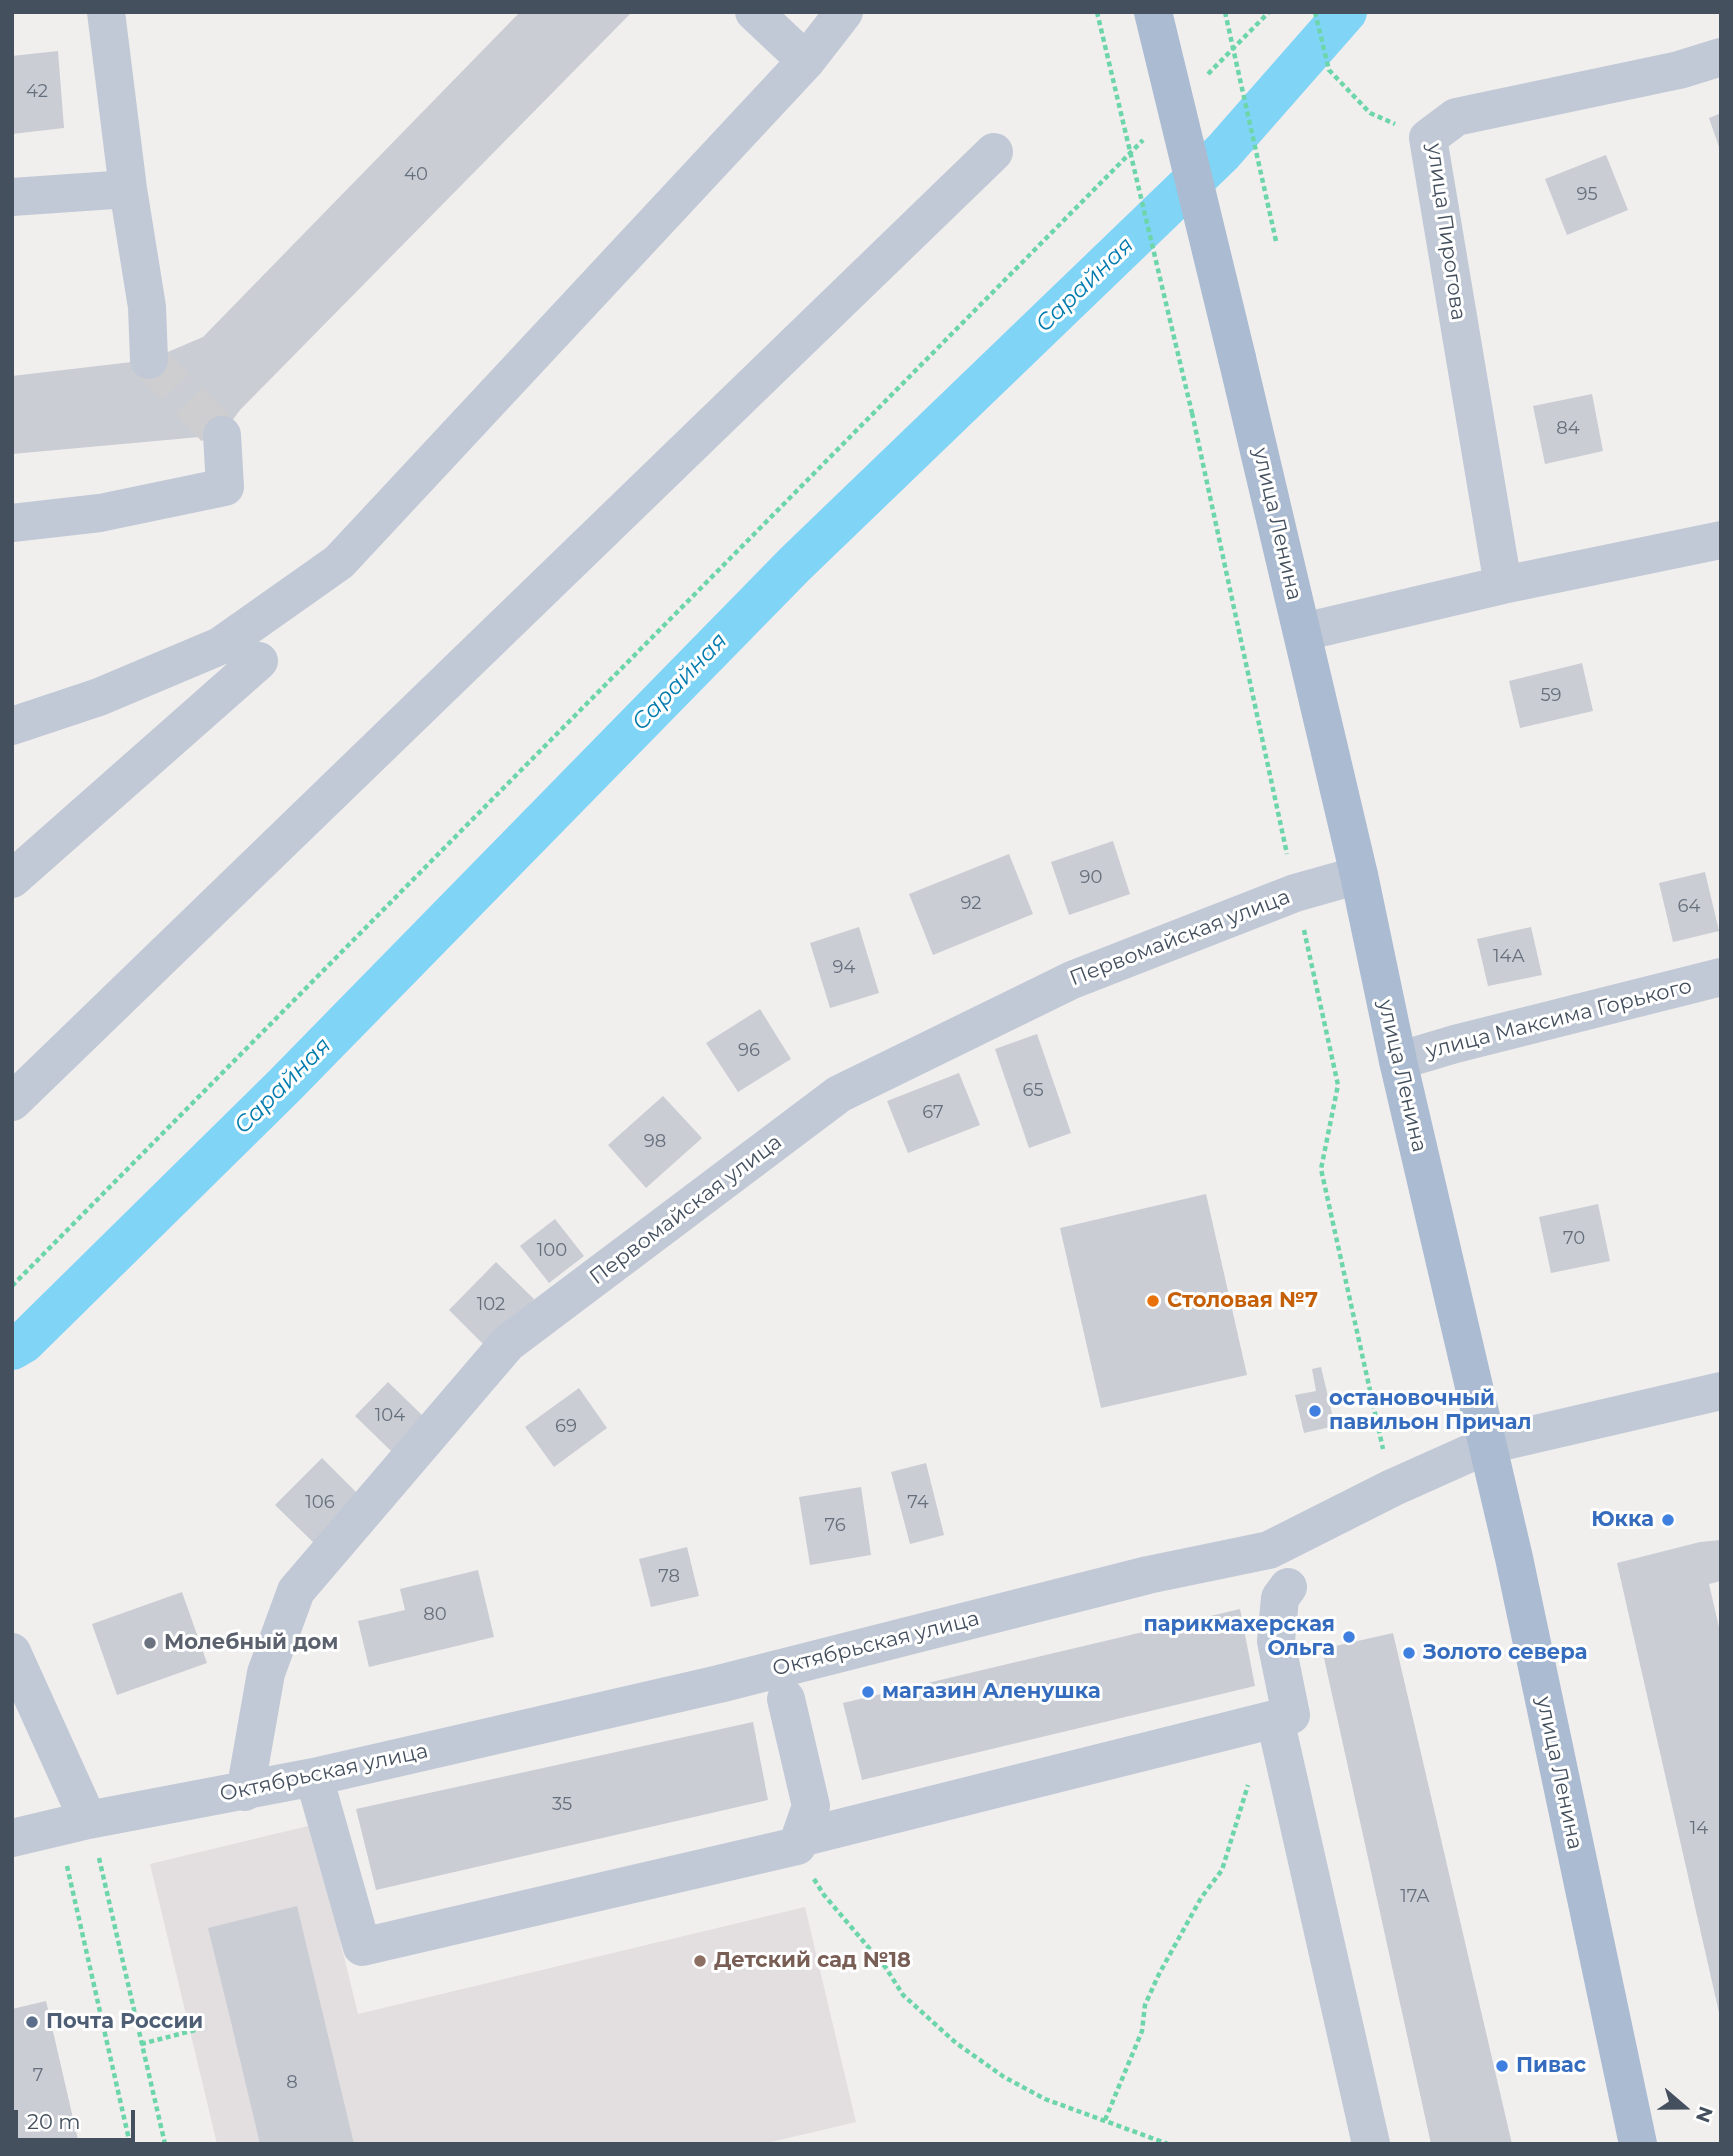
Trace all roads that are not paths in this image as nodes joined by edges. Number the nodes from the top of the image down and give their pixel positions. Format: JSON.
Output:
{"nodes":[{"id":1,"x":106,"y":12,"type":"edge"},
{"id":2,"x":754,"y":12,"type":"edge"},
{"id":3,"x":844,"y":12,"type":"edge"},
{"id":4,"x":1153,"y":12,"type":"edge"},
{"id":5,"x":1721,"y":57,"type":"edge"},
{"id":6,"x":806,"y":61,"type":"junction"},
{"id":7,"x":994,"y":152,"type":"dead end"},
{"id":8,"x":128,"y":189,"type":"junction"},
{"id":9,"x":12,"y":197,"type":"edge"},
{"id":10,"x":149,"y":360,"type":"tunnel mouth"},
{"id":11,"x":222,"y":435,"type":"tunnel mouth"},
{"id":12,"x":12,"y":523,"type":"edge"},
{"id":13,"x":1721,"y":540,"type":"edge"},
{"id":14,"x":1503,"y":585,"type":"junction"},
{"id":15,"x":1303,"y":632,"type":"junction"},
{"id":16,"x":259,"y":661,"type":"dead end"},
{"id":17,"x":12,"y":726,"type":"edge"},
{"id":18,"x":1359,"y":875,"type":"junction"},
{"id":19,"x":12,"y":879,"type":"edge"},
{"id":20,"x":1721,"y":977,"type":"edge"},
{"id":21,"x":1398,"y":1061,"type":"junction"},
{"id":22,"x":12,"y":1102,"type":"edge"},
{"id":23,"x":1721,"y":1391,"type":"edge"},
{"id":24,"x":1488,"y":1445,"type":"junction"},
{"id":25,"x":1288,"y":1587,"type":"dead end"},
{"id":26,"x":12,"y":1652,"type":"edge"},
{"id":27,"x":786,"y":1699,"type":"dead end"},
{"id":28,"x":1275,"y":1719,"type":"junction"},
{"id":29,"x":314,"y":1777,"type":"junction"},
{"id":30,"x":245,"y":1791,"type":"junction"},
{"id":31,"x":92,"y":1833,"type":"junction"},
{"id":32,"x":12,"y":1838,"type":"edge"},
{"id":33,"x":798,"y":1842,"type":"junction"},
{"id":34,"x":1371,"y":2144,"type":"edge"},
{"id":35,"x":1638,"y":2144,"type":"edge"}],
"edges":[{"from":1,"to":8,"type":"street"},
{"from":2,"to":6,"type":"street"},
{"from":3,"to":6,"type":"street"},
{"from":4,"to":15,"type":"main road","name":"улица Ленина","bridge":true},
{"from":5,"to":14,"type":"street","name":"улица Пирогова"},
{"from":6,"to":17,"type":"street"},
{"from":7,"to":22,"type":"street"},
{"from":8,"to":9,"type":"street"},
{"from":8,"to":10,"type":"street"},
{"from":11,"to":12,"type":"street"},
{"from":13,"to":14,"type":"street"},
{"from":14,"to":15,"type":"street"},
{"from":15,"to":18,"type":"main road","name":"улица Ленина"},
{"from":16,"to":19,"type":"street"},
{"from":18,"to":21,"type":"main road","name":"улица Ленина"},
{"from":18,"to":30,"type":"street","name":"Первомайская улица"},
{"from":20,"to":21,"type":"street","name":"улица Максима Горького"},
{"from":21,"to":24,"type":"main road","name":"улица Ленина"},
{"from":23,"to":24,"type":"street","name":"Октябрьская улица"},
{"from":24,"to":29,"type":"street","name":"Октябрьская улица"},
{"from":24,"to":35,"type":"main road","name":"улица Ленина"},
{"from":25,"to":28,"type":"street"},
{"from":26,"to":31,"type":"street"},
{"from":27,"to":33,"type":"street"},
{"from":28,"to":33,"type":"street"},
{"from":28,"to":34,"type":"street"},
{"from":29,"to":30,"type":"street","name":"Октябрьская улица"},
{"from":29,"to":33,"type":"street"},
{"from":30,"to":31,"type":"street","name":"Октябрьская улица"},
{"from":31,"to":32,"type":"street","name":"Октябрьская улица"}]}
